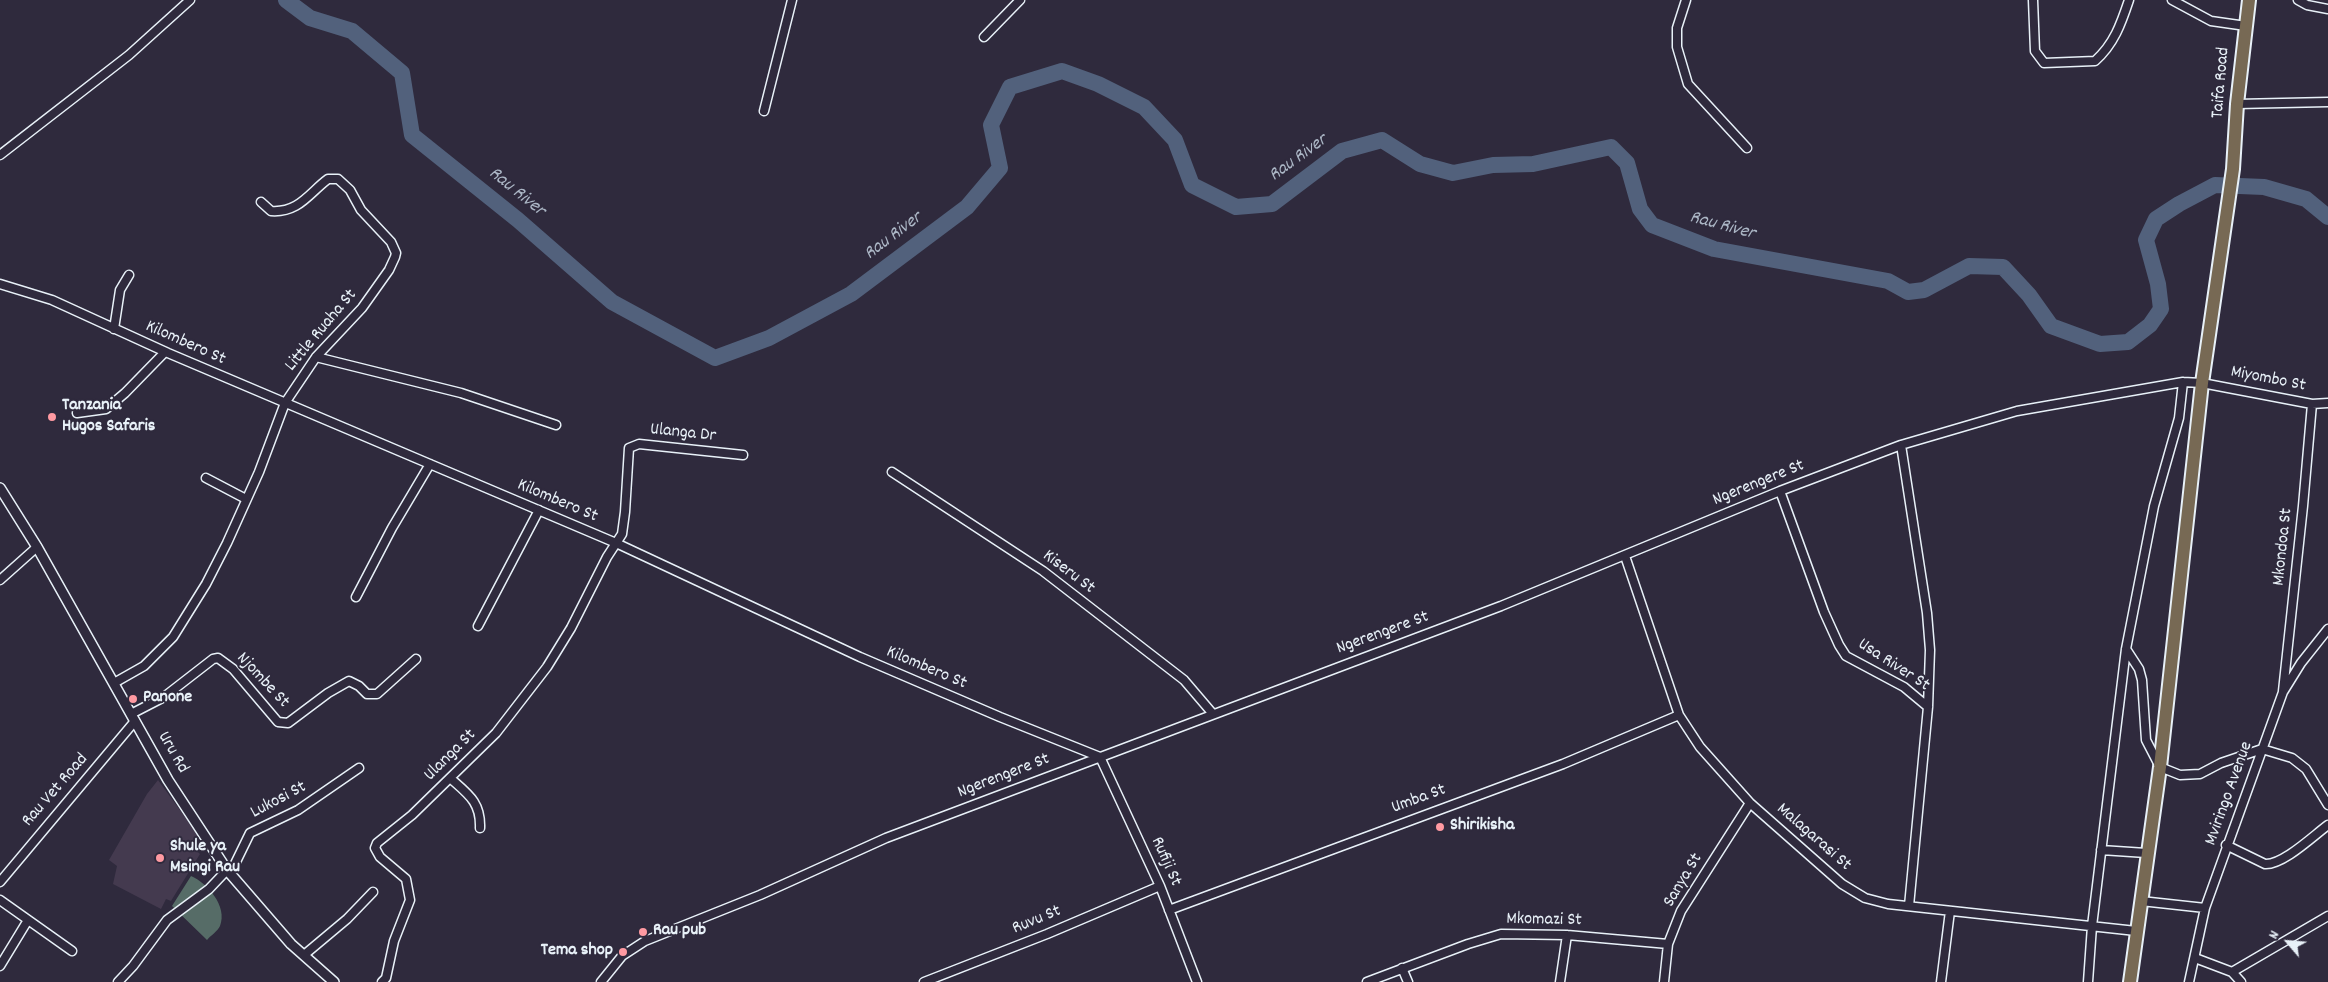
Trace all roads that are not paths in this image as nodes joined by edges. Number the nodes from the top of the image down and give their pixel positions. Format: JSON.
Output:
{"nodes":[{"id":1,"x":190,"y":0,"type":"edge"},
{"id":2,"x":792,"y":0,"type":"edge"},
{"id":3,"x":1020,"y":0,"type":"edge"},
{"id":4,"x":1686,"y":0,"type":"edge"},
{"id":5,"x":2033,"y":0,"type":"edge"},
{"id":6,"x":2129,"y":0,"type":"edge"},
{"id":7,"x":2172,"y":0,"type":"edge"},
{"id":8,"x":2249,"y":0,"type":"edge"},
{"id":9,"x":2298,"y":0,"type":"edge"},
{"id":10,"x":2328,"y":9,"type":"edge"},
{"id":11,"x":2246,"y":26,"type":"junction"},
{"id":12,"x":984,"y":37,"type":"dead end"},
{"id":13,"x":2328,"y":102,"type":"edge"},
{"id":14,"x":2237,"y":104,"type":"junction"},
{"id":15,"x":764,"y":111,"type":"dead end"},
{"id":16,"x":1747,"y":148,"type":"dead end"},
{"id":17,"x":0,"y":155,"type":"edge"},
{"id":18,"x":261,"y":202,"type":"dead end"},
{"id":19,"x":129,"y":275,"type":"dead end"},
{"id":20,"x":0,"y":284,"type":"edge"},
{"id":21,"x":114,"y":328,"type":"junction"},
{"id":22,"x":165,"y":352,"type":"junction"},
{"id":23,"x":316,"y":357,"type":"junction"},
{"id":24,"x":2183,"y":382,"type":"junction"},
{"id":25,"x":2202,"y":383,"type":"junction"},
{"id":26,"x":285,"y":403,"type":"junction"},
{"id":27,"x":2328,"y":403,"type":"edge"},
{"id":28,"x":2312,"y":404,"type":"junction"},
{"id":29,"x":77,"y":413,"type":"dead end"},
{"id":30,"x":556,"y":425,"type":"dead end"},
{"id":31,"x":1901,"y":445,"type":"junction"},
{"id":32,"x":743,"y":455,"type":"dead end"},
{"id":33,"x":430,"y":464,"type":"junction"},
{"id":34,"x":892,"y":472,"type":"dead end"},
{"id":35,"x":206,"y":478,"type":"dead end"},
{"id":36,"x":0,"y":488,"type":"edge"},
{"id":37,"x":1780,"y":491,"type":"junction"},
{"id":38,"x":246,"y":499,"type":"junction"},
{"id":39,"x":538,"y":510,"type":"junction"},
{"id":40,"x":616,"y":543,"type":"junction"},
{"id":41,"x":37,"y":547,"type":"junction"},
{"id":42,"x":1625,"y":556,"type":"junction"},
{"id":43,"x":0,"y":580,"type":"edge"},
{"id":44,"x":356,"y":597,"type":"dead end"},
{"id":45,"x":478,"y":626,"type":"dead end"},
{"id":46,"x":2328,"y":629,"type":"edge"},
{"id":47,"x":2126,"y":649,"type":"junction"},
{"id":48,"x":416,"y":659,"type":"dead end"},
{"id":49,"x":114,"y":683,"type":"junction"},
{"id":50,"x":2283,"y":692,"type":"junction"},
{"id":51,"x":1928,"y":707,"type":"junction"},
{"id":52,"x":1213,"y":714,"type":"junction"},
{"id":53,"x":1679,"y":715,"type":"junction"},
{"id":54,"x":133,"y":717,"type":"junction"},
{"id":55,"x":2262,"y":749,"type":"junction"},
{"id":56,"x":1100,"y":757,"type":"junction"},
{"id":57,"x":2160,"y":767,"type":"junction"},
{"id":58,"x":359,"y":768,"type":"dead end"},
{"id":59,"x":450,"y":778,"type":"junction"},
{"id":60,"x":1750,"y":803,"type":"junction"},
{"id":61,"x":2328,"y":805,"type":"edge"},
{"id":62,"x":2328,"y":825,"type":"edge"},
{"id":63,"x":480,"y":828,"type":"dead end"},
{"id":64,"x":2226,"y":845,"type":"junction"},
{"id":65,"x":2101,"y":850,"type":"junction"},
{"id":66,"x":2146,"y":853,"type":"junction"},
{"id":67,"x":228,"y":872,"type":"junction"},
{"id":68,"x":0,"y":882,"type":"edge"},
{"id":69,"x":1160,"y":886,"type":"junction"},
{"id":70,"x":373,"y":892,"type":"dead end"},
{"id":71,"x":0,"y":900,"type":"edge"},
{"id":72,"x":2141,"y":900,"type":"junction"},
{"id":73,"x":1910,"y":906,"type":"junction"},
{"id":74,"x":2204,"y":908,"type":"junction"},
{"id":75,"x":1169,"y":910,"type":"junction"},
{"id":76,"x":1950,"y":911,"type":"junction"},
{"id":77,"x":2328,"y":916,"type":"edge"},
{"id":78,"x":28,"y":920,"type":"junction"},
{"id":79,"x":2092,"y":926,"type":"junction"},
{"id":80,"x":2136,"y":931,"type":"junction"},
{"id":81,"x":1567,"y":935,"type":"junction"},
{"id":82,"x":1668,"y":944,"type":"junction"},
{"id":83,"x":72,"y":951,"type":"dead end"},
{"id":84,"x":304,"y":955,"type":"junction"},
{"id":85,"x":2195,"y":958,"type":"junction"},
{"id":86,"x":0,"y":966,"type":"edge"},
{"id":87,"x":1402,"y":968,"type":"junction"},
{"id":88,"x":2232,"y":972,"type":"junction"},
{"id":89,"x":927,"y":981,"type":"edge"},
{"id":90,"x":118,"y":982,"type":"edge"},
{"id":91,"x":334,"y":982,"type":"edge"},
{"id":92,"x":382,"y":982,"type":"edge"},
{"id":93,"x":601,"y":982,"type":"edge"},
{"id":94,"x":1197,"y":982,"type":"edge"},
{"id":95,"x":1367,"y":982,"type":"edge"},
{"id":96,"x":1408,"y":982,"type":"edge"},
{"id":97,"x":1560,"y":982,"type":"edge"},
{"id":98,"x":1664,"y":982,"type":"edge"},
{"id":99,"x":1941,"y":982,"type":"edge"},
{"id":100,"x":2088,"y":982,"type":"edge"},
{"id":101,"x":2130,"y":982,"type":"edge"},
{"id":102,"x":2190,"y":982,"type":"edge"},
{"id":103,"x":2241,"y":982,"type":"edge"}],
"edges":[{"from":1,"to":17,"type":"street"},
{"from":2,"to":15,"type":"street"},
{"from":3,"to":12,"type":"street"},
{"from":4,"to":16,"type":"street"},
{"from":5,"to":6,"type":"street"},
{"from":7,"to":11,"type":"street"},
{"from":8,"to":11,"type":"highway","name":"Taifa Road"},
{"from":9,"to":10,"type":"street"},
{"from":11,"to":14,"type":"highway","name":"Taifa Road"},
{"from":13,"to":14,"type":"street"},
{"from":14,"to":25,"type":"highway","name":"Taifa Road"},
{"from":18,"to":23,"type":"street","name":"Little Ruaha St"},
{"from":19,"to":21,"type":"street"},
{"from":20,"to":21,"type":"street","name":"Kilombero St"},
{"from":21,"to":22,"type":"street","name":"Kilombero St"},
{"from":22,"to":26,"type":"street","name":"Kilombero St"},
{"from":22,"to":29,"type":"street"},
{"from":23,"to":26,"type":"street","name":"Little Ruaha St"},
{"from":23,"to":30,"type":"street"},
{"from":24,"to":25,"type":"street","name":"Ngerengere St"},
{"from":24,"to":31,"type":"street","name":"Ngerengere St"},
{"from":24,"to":47,"type":"street"},
{"from":25,"to":28,"type":"street","name":"Miyombo St"},
{"from":25,"to":57,"type":"highway","name":"Taifa Road"},
{"from":26,"to":33,"type":"street","name":"Kilombero St"},
{"from":26,"to":38,"type":"street","name":"Little Ruaha St"},
{"from":27,"to":28,"type":"street","name":"Miyombo St"},
{"from":28,"to":50,"type":"street","name":"Mkondoa St"},
{"from":31,"to":37,"type":"street","name":"Ngerengere St"},
{"from":31,"to":51,"type":"street"},
{"from":32,"to":40,"type":"street","name":"Ulanga Dr"},
{"from":33,"to":39,"type":"street","name":"Kilombero St"},
{"from":33,"to":44,"type":"street"},
{"from":34,"to":52,"type":"street","name":"Kiseru St"},
{"from":35,"to":38,"type":"street"},
{"from":36,"to":41,"type":"street","name":"Uru Rd"},
{"from":37,"to":42,"type":"street","name":"Ngerengere St"},
{"from":37,"to":51,"type":"street","name":"Usa River St"},
{"from":38,"to":49,"type":"street","name":"Little Ruaha St"},
{"from":39,"to":40,"type":"street","name":"Kilombero St"},
{"from":39,"to":45,"type":"street"},
{"from":40,"to":56,"type":"street","name":"Kilombero St"},
{"from":40,"to":59,"type":"street","name":"Ulanga St"},
{"from":41,"to":43,"type":"street"},
{"from":41,"to":49,"type":"street","name":"Uru Rd"},
{"from":42,"to":52,"type":"street","name":"Ngerengere St"},
{"from":42,"to":53,"type":"street","name":"Malagarasi St"},
{"from":46,"to":50,"type":"street","name":"Mviringo Avenue"},
{"from":47,"to":57,"type":"street"},
{"from":47,"to":65,"type":"street"},
{"from":48,"to":54,"type":"street","name":"Njombe St"},
{"from":49,"to":54,"type":"street","name":"Uru Rd"},
{"from":50,"to":55,"type":"street","name":"Mviringo Avenue"},
{"from":51,"to":73,"type":"street","name":"Usa River St"},
{"from":52,"to":56,"type":"street","name":"Ngerengere St"},
{"from":53,"to":60,"type":"street","name":"Malagarasi St"},
{"from":53,"to":75,"type":"street","name":"Umba St"},
{"from":54,"to":67,"type":"street","name":"Uru Rd"},
{"from":54,"to":68,"type":"street","name":"Rau Vet Road"},
{"from":55,"to":57,"type":"street"},
{"from":55,"to":61,"type":"street"},
{"from":55,"to":64,"type":"street","name":"Mviringo Avenue"},
{"from":56,"to":69,"type":"street","name":"Rufiji St"},
{"from":56,"to":93,"type":"street","name":"Ngerengere St"},
{"from":57,"to":66,"type":"highway","name":"Taifa Road"},
{"from":58,"to":67,"type":"street","name":"Lukosi St"},
{"from":59,"to":63,"type":"street"},
{"from":59,"to":92,"type":"street","name":"Ulanga St"},
{"from":60,"to":73,"type":"street","name":"Malagarasi St"},
{"from":60,"to":82,"type":"street","name":"Sanya St"},
{"from":62,"to":64,"type":"street"},
{"from":64,"to":74,"type":"street","name":"Mviringo Avenue"},
{"from":65,"to":66,"type":"street"},
{"from":65,"to":79,"type":"street"},
{"from":66,"to":72,"type":"highway","name":"Taifa Road"},
{"from":67,"to":84,"type":"street","name":"Uru Rd"},
{"from":67,"to":90,"type":"street","name":"Lukosi St"},
{"from":69,"to":75,"type":"street","name":"Rufiji St"},
{"from":69,"to":89,"type":"street","name":"Ruvu St"},
{"from":70,"to":84,"type":"street"},
{"from":71,"to":78,"type":"street"},
{"from":72,"to":74,"type":"street"},
{"from":72,"to":80,"type":"highway","name":"Taifa Road"},
{"from":73,"to":76,"type":"street","name":"Malagarasi St"},
{"from":74,"to":85,"type":"street","name":"Mviringo Avenue"},
{"from":75,"to":94,"type":"street","name":"Rufiji St"},
{"from":76,"to":79,"type":"street","name":"Malagarasi St"},
{"from":76,"to":99,"type":"street"},
{"from":77,"to":88,"type":"street"},
{"from":78,"to":83,"type":"street"},
{"from":78,"to":86,"type":"street"},
{"from":79,"to":80,"type":"street","name":"Malagarasi St"},
{"from":79,"to":100,"type":"street"},
{"from":80,"to":101,"type":"highway","name":"Taifa Road"},
{"from":81,"to":82,"type":"street","name":"Mkomazi St"},
{"from":81,"to":87,"type":"street","name":"Mkomazi St"},
{"from":81,"to":97,"type":"street"},
{"from":82,"to":98,"type":"street","name":"Sanya St"},
{"from":84,"to":91,"type":"street","name":"Uru Rd"},
{"from":85,"to":88,"type":"street"},
{"from":85,"to":102,"type":"street","name":"Mviringo Avenue"},
{"from":87,"to":95,"type":"street","name":"Mkomazi St"},
{"from":87,"to":96,"type":"street"},
{"from":88,"to":103,"type":"street"}]}
